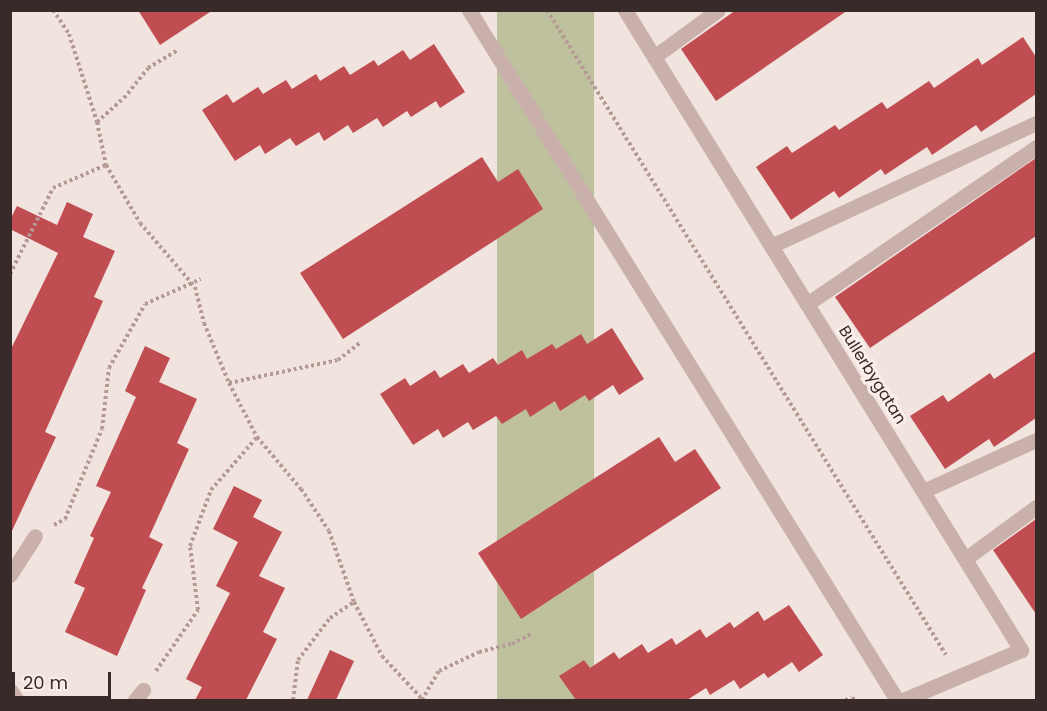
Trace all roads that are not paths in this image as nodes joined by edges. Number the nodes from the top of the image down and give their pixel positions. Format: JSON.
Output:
{"nodes":[{"id":1,"x":469,"y":10,"type":"edge"},
{"id":2,"x":625,"y":10,"type":"edge"},
{"id":3,"x":718,"y":10,"type":"edge"},
{"id":4,"x":654,"y":57,"type":"junction"},
{"id":5,"x":1036,"y":123,"type":"edge"},
{"id":6,"x":1036,"y":147,"type":"edge"},
{"id":7,"x":771,"y":246,"type":"junction"},
{"id":8,"x":807,"y":304,"type":"junction"},
{"id":9,"x":1036,"y":440,"type":"edge"},
{"id":10,"x":923,"y":491,"type":"junction"},
{"id":11,"x":1036,"y":507,"type":"edge"},
{"id":12,"x":35,"y":536,"type":"road end"},
{"id":13,"x":965,"y":559,"type":"junction"},
{"id":14,"x":10,"y":575,"type":"edge"},
{"id":15,"x":10,"y":690,"type":"edge"},
{"id":16,"x":16,"y":700,"type":"edge"},
{"id":17,"x":897,"y":700,"type":"edge"},
{"id":18,"x":903,"y":700,"type":"edge"}],
"edges":[{"from":1,"to":17,"type":"street"},
{"from":2,"to":4,"type":"street","name":"Bullerbygatan"},
{"from":3,"to":4,"type":"street"},
{"from":4,"to":7,"type":"street","name":"Bullerbygatan"},
{"from":5,"to":7,"type":"street"},
{"from":6,"to":8,"type":"street"},
{"from":7,"to":8,"type":"street","name":"Bullerbygatan"},
{"from":8,"to":10,"type":"street","name":"Bullerbygatan"},
{"from":9,"to":10,"type":"street"},
{"from":10,"to":13,"type":"street","name":"Bullerbygatan"},
{"from":11,"to":13,"type":"street"},
{"from":12,"to":14,"type":"street"},
{"from":13,"to":18,"type":"street","name":"Bullerbygatan"},
{"from":15,"to":16,"type":"street"}]}
